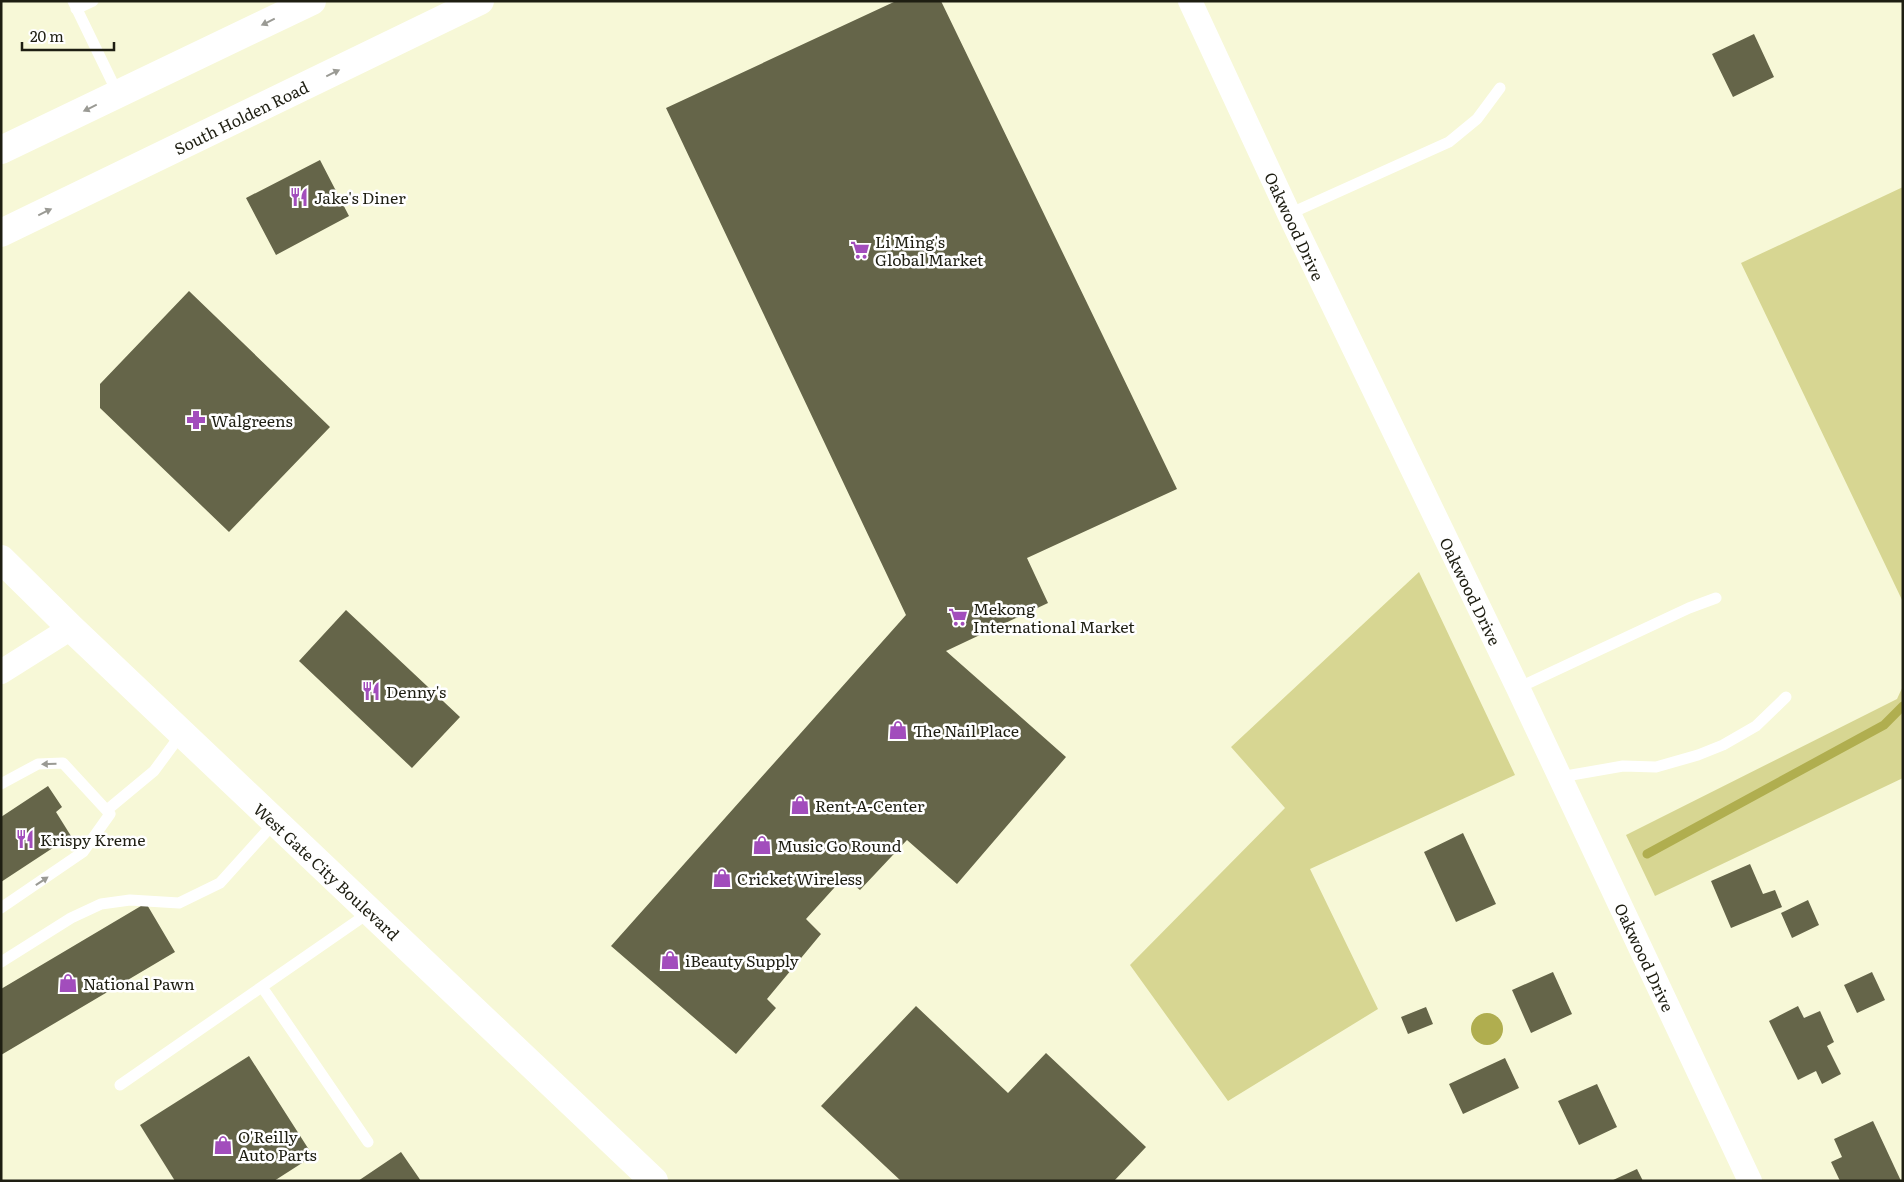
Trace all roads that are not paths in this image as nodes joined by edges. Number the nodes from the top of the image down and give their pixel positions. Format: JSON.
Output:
{"nodes":[{"id":1,"x":93,"y":1,"type":"edge"},
{"id":2,"x":312,"y":1,"type":"edge"},
{"id":3,"x":480,"y":1,"type":"edge"},
{"id":4,"x":1190,"y":1,"type":"edge"},
{"id":5,"x":74,"y":5,"type":"edge"},
{"id":6,"x":1500,"y":88,"type":"dead end"},
{"id":7,"x":118,"y":94,"type":"junction"},
{"id":8,"x":1,"y":150,"type":"edge"},
{"id":9,"x":1289,"y":214,"type":"junction"},
{"id":10,"x":1,"y":233,"type":"edge"},
{"id":11,"x":1,"y":559,"type":"edge"},
{"id":12,"x":1716,"y":598,"type":"dead end"},
{"id":13,"x":71,"y":628,"type":"junction"},
{"id":14,"x":1,"y":672,"type":"edge"},
{"id":15,"x":1518,"y":688,"type":"junction"},
{"id":16,"x":1786,"y":698,"type":"dead end"},
{"id":17,"x":182,"y":734,"type":"junction"},
{"id":18,"x":1560,"y":778,"type":"junction"},
{"id":19,"x":1,"y":784,"type":"edge"},
{"id":20,"x":107,"y":810,"type":"junction"},
{"id":21,"x":275,"y":822,"type":"junction"},
{"id":22,"x":1,"y":908,"type":"edge"},
{"id":23,"x":370,"y":912,"type":"junction"},
{"id":24,"x":1,"y":962,"type":"edge"},
{"id":25,"x":262,"y":987,"type":"junction"},
{"id":26,"x":120,"y":1085,"type":"dead end"},
{"id":27,"x":368,"y":1142,"type":"dead end"},
{"id":28,"x":652,"y":1180,"type":"edge"},
{"id":29,"x":1750,"y":1181,"type":"edge"}],
"edges":[{"from":1,"to":5,"type":"lane"},
{"from":2,"to":7,"type":"main road","one_way":true},
{"from":10,"to":3,"type":"main road","name":"South Holden Road","one_way":true},
{"from":4,"to":9,"type":"street","name":"Oakwood Drive"},
{"from":5,"to":7,"type":"lane"},
{"from":6,"to":9,"type":"lane"},
{"from":7,"to":8,"type":"main road","one_way":true},
{"from":9,"to":15,"type":"street","name":"Oakwood Drive"},
{"from":11,"to":13,"type":"main road","name":"West Gate City Boulevard"},
{"from":12,"to":15,"type":"lane"},
{"from":13,"to":14,"type":"street"},
{"from":13,"to":17,"type":"main road","name":"West Gate City Boulevard"},
{"from":15,"to":18,"type":"street","name":"Oakwood Drive"},
{"from":16,"to":18,"type":"lane"},
{"from":17,"to":20,"type":"lane"},
{"from":17,"to":21,"type":"main road","name":"West Gate City Boulevard"},
{"from":18,"to":29,"type":"street","name":"Oakwood Drive"},
{"from":20,"to":19,"type":"lane","one_way":true},
{"from":22,"to":20,"type":"lane","one_way":true},
{"from":21,"to":23,"type":"main road","name":"West Gate City Boulevard"},
{"from":21,"to":24,"type":"lane"},
{"from":23,"to":25,"type":"lane"},
{"from":23,"to":28,"type":"main road","name":"West Gate City Boulevard"},
{"from":25,"to":26,"type":"lane"},
{"from":25,"to":27,"type":"lane"}]}
